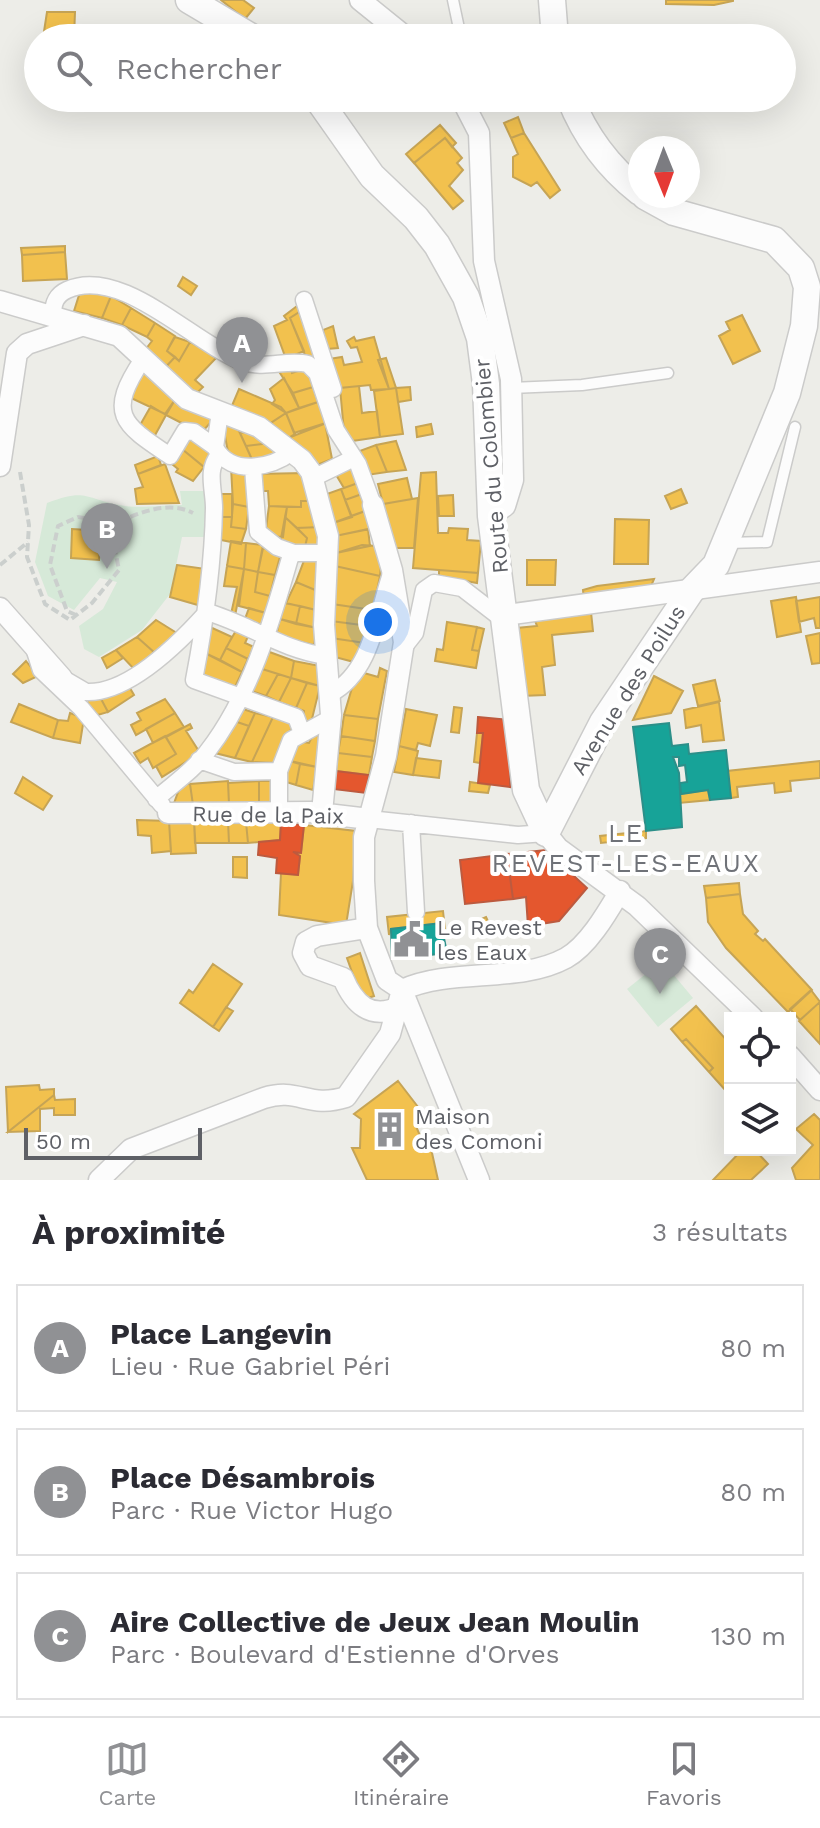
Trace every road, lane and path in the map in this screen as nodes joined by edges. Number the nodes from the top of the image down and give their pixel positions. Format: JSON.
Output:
{"nodes":[{"id":1,"x":189,"y":0,"type":"edge"},
{"id":2,"x":360,"y":0,"type":"edge"},
{"id":3,"x":453,"y":0,"type":"edge"},
{"id":4,"x":552,"y":0,"type":"edge"},
{"id":5,"x":229,"y":24,"type":"edge"},
{"id":6,"x":390,"y":24,"type":"edge"},
{"id":7,"x":458,"y":24,"type":"edge"},
{"id":8,"x":554,"y":24,"type":"edge"},
{"id":9,"x":327,"y":112,"type":"edge"},
{"id":10,"x":468,"y":112,"type":"edge"},
{"id":11,"x":576,"y":112,"type":"edge"},
{"id":12,"x":628,"y":181,"type":"edge"},
{"id":13,"x":667,"y":208,"type":"edge"},
{"id":14,"x":304,"y":300,"type":"dead end"},
{"id":15,"x":0,"y":301,"type":"edge"},
{"id":16,"x":53,"y":315,"type":"junction"},
{"id":17,"x":84,"y":325,"type":"junction"},
{"id":18,"x":143,"y":359,"type":"junction"},
{"id":19,"x":668,"y":373,"type":"dead end"},
{"id":20,"x":510,"y":388,"type":"junction"},
{"id":21,"x":220,"y":412,"type":"junction"},
{"id":22,"x":795,"y":427,"type":"dead end"},
{"id":23,"x":336,"y":430,"type":"junction"},
{"id":24,"x":217,"y":451,"type":"junction"},
{"id":25,"x":292,"y":452,"type":"junction"},
{"id":26,"x":354,"y":458,"type":"junction"},
{"id":27,"x":10,"y":467,"type":"edge"},
{"id":28,"x":253,"y":468,"type":"junction"},
{"id":29,"x":313,"y":478,"type":"junction"},
{"id":30,"x":373,"y":505,"type":"joint"},
{"id":31,"x":491,"y":516,"type":"junction"},
{"id":32,"x":116,"y":523,"type":"junction"},
{"id":33,"x":213,"y":530,"type":"junction"},
{"id":34,"x":28,"y":542,"type":"junction"},
{"id":35,"x":727,"y":543,"type":"junction"},
{"id":36,"x":294,"y":553,"type":"junction"},
{"id":37,"x":328,"y":553,"type":"junction"},
{"id":38,"x":0,"y":565,"type":"edge"},
{"id":39,"x":392,"y":570,"type":"junction"},
{"id":40,"x":820,"y":572,"type":"edge"},
{"id":41,"x":691,"y":591,"type":"junction"},
{"id":42,"x":0,"y":608,"type":"edge"},
{"id":43,"x":207,"y":612,"type":"junction"},
{"id":44,"x":77,"y":615,"type":"junction"},
{"id":45,"x":506,"y":619,"type":"junction"},
{"id":46,"x":266,"y":638,"type":"junction"},
{"id":47,"x":404,"y":647,"type":"junction"},
{"id":48,"x":34,"y":648,"type":"junction"},
{"id":49,"x":326,"y":656,"type":"junction"},
{"id":50,"x":62,"y":678,"type":"joint"},
{"id":51,"x":330,"y":694,"type":"junction"},
{"id":52,"x":240,"y":697,"type":"junction"},
{"id":53,"x":331,"y":718,"type":"junction"},
{"id":54,"x":302,"y":733,"type":"junction"},
{"id":55,"x":194,"y":765,"type":"junction"},
{"id":56,"x":279,"y":771,"type":"junction"},
{"id":57,"x":162,"y":806,"type":"junction"},
{"id":58,"x":279,"y":812,"type":"junction"},
{"id":59,"x":322,"y":813,"type":"junction"},
{"id":60,"x":369,"y":819,"type":"junction"},
{"id":61,"x":411,"y":823,"type":"junction"},
{"id":62,"x":546,"y":833,"type":"junction"},
{"id":63,"x":620,"y":891,"type":"junction"},
{"id":64,"x":416,"y":912,"type":"dead end"},
{"id":65,"x":367,"y":928,"type":"junction"},
{"id":66,"x":401,"y":999,"type":"junction"},
{"id":67,"x":747,"y":1012,"type":"edge"},
{"id":68,"x":796,"y":1063,"type":"edge"},
{"id":69,"x":820,"y":1090,"type":"edge"},
{"id":70,"x":99,"y":1180,"type":"edge"},
{"id":71,"x":479,"y":1180,"type":"edge"}],
"edges":[{"from":1,"to":5,"type":"street"},
{"from":2,"to":6,"type":"street"},
{"from":3,"to":7,"type":"lane"},
{"from":4,"to":8,"type":"street"},
{"from":9,"to":31,"type":"street","name":"Route du Colombier"},
{"from":10,"to":20,"type":"street"},
{"from":11,"to":12,"type":"street"},
{"from":13,"to":35,"type":"street","name":"Avenue des Poilus"},
{"from":14,"to":23,"type":"street"},
{"from":15,"to":16,"type":"street"},
{"from":16,"to":17,"type":"street"},
{"from":16,"to":23,"type":"street"},
{"from":17,"to":18,"type":"street"},
{"from":17,"to":27,"type":"street"},
{"from":18,"to":21,"type":"street"},
{"from":18,"to":24,"type":"street"},
{"from":19,"to":20,"type":"lane"},
{"from":20,"to":31,"type":"street"},
{"from":21,"to":24,"type":"street"},
{"from":21,"to":25,"type":"street"},
{"from":22,"to":35,"type":"lane"},
{"from":23,"to":26,"type":"street"},
{"from":24,"to":28,"type":"street"},
{"from":24,"to":33,"type":"street"},
{"from":25,"to":28,"type":"street"},
{"from":25,"to":29,"type":"street"},
{"from":26,"to":29,"type":"street"},
{"from":26,"to":30,"type":"street"},
{"from":27,"to":34,"type":"path"},
{"from":28,"to":36,"type":"street"},
{"from":29,"to":37,"type":"street"},
{"from":30,"to":39,"type":"street"},
{"from":31,"to":45,"type":"street","name":"Route du Colombier"},
{"from":32,"to":33,"type":"path"},
{"from":32,"to":44,"type":"path"},
{"from":32,"to":44,"type":"path"},
{"from":33,"to":43,"type":"street"},
{"from":34,"to":38,"type":"path"},
{"from":34,"to":44,"type":"path"},
{"from":35,"to":41,"type":"street","name":"Avenue des Poilus"},
{"from":36,"to":37,"type":"street"},
{"from":36,"to":46,"type":"street","name":"Rue de la Paix"},
{"from":37,"to":49,"type":"street"},
{"from":39,"to":47,"type":"street"},
{"from":39,"to":51,"type":"street"},
{"from":40,"to":41,"type":"street"},
{"from":41,"to":45,"type":"street"},
{"from":41,"to":62,"type":"street","name":"Avenue des Poilus"},
{"from":42,"to":48,"type":"street"},
{"from":43,"to":46,"type":"street"},
{"from":43,"to":50,"type":"street"},
{"from":43,"to":52,"type":"street"},
{"from":45,"to":47,"type":"street"},
{"from":45,"to":62,"type":"street","name":"Route du Colombier"},
{"from":46,"to":49,"type":"street"},
{"from":46,"to":52,"type":"street","name":"Rue de la Paix"},
{"from":47,"to":60,"type":"street"},
{"from":48,"to":50,"type":"street"},
{"from":48,"to":57,"type":"street"},
{"from":49,"to":51,"type":"street"},
{"from":51,"to":53,"type":"street"},
{"from":52,"to":54,"type":"street"},
{"from":52,"to":55,"type":"street","name":"Rue de la Paix"},
{"from":53,"to":54,"type":"street"},
{"from":53,"to":59,"type":"street"},
{"from":54,"to":56,"type":"street"},
{"from":55,"to":56,"type":"street"},
{"from":55,"to":57,"type":"street","name":"Rue de la Paix"},
{"from":56,"to":58,"type":"street"},
{"from":57,"to":58,"type":"street","name":"Rue de la Paix"},
{"from":58,"to":59,"type":"street","name":"Rue de la Paix"},
{"from":59,"to":60,"type":"street","name":"Rue de la Paix"},
{"from":60,"to":61,"type":"street"},
{"from":60,"to":65,"type":"street"},
{"from":61,"to":62,"type":"street"},
{"from":61,"to":64,"type":"street"},
{"from":62,"to":63,"type":"street"},
{"from":63,"to":66,"type":"street"},
{"from":63,"to":67,"type":"street"},
{"from":65,"to":66,"type":"street"},
{"from":65,"to":66,"type":"street"},
{"from":66,"to":70,"type":"street"},
{"from":66,"to":71,"type":"street"},
{"from":68,"to":69,"type":"street"}]}
